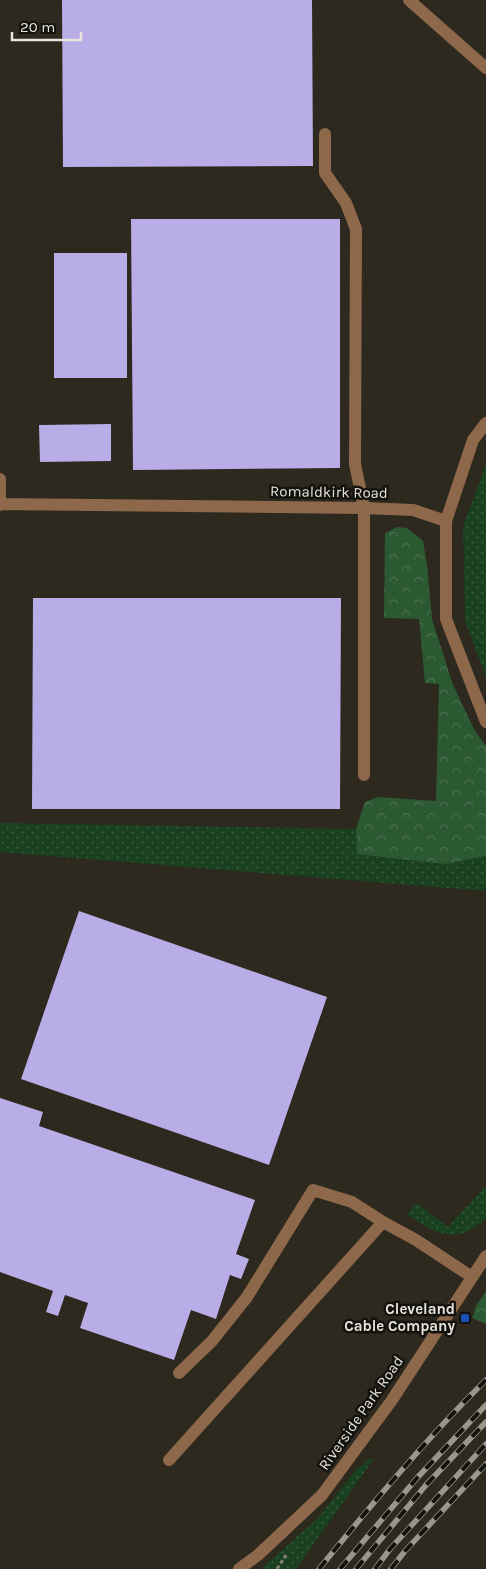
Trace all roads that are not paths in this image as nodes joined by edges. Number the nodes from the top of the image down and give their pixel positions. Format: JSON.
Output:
{"nodes":[{"id":1,"x":409,"y":0,"type":"edge"},
{"id":2,"x":486,"y":68,"type":"edge"},
{"id":3,"x":325,"y":134,"type":"dead end"},
{"id":4,"x":486,"y":423,"type":"edge"},
{"id":5,"x":0,"y":479,"type":"edge"},
{"id":6,"x":0,"y":504,"type":"edge"},
{"id":7,"x":364,"y":508,"type":"junction"},
{"id":8,"x":446,"y":520,"type":"junction"},
{"id":9,"x":486,"y":722,"type":"edge"},
{"id":10,"x":364,"y":775,"type":"dead end"},
{"id":11,"x":383,"y":1222,"type":"junction"},
{"id":12,"x":486,"y":1256,"type":"edge"},
{"id":13,"x":472,"y":1278,"type":"junction"},
{"id":14,"x":179,"y":1373,"type":"dead end"},
{"id":15,"x":169,"y":1460,"type":"dead end"},
{"id":16,"x":239,"y":1569,"type":"edge"}],
"edges":[{"from":1,"to":2,"type":"street"},
{"from":3,"to":7,"type":"street"},
{"from":4,"to":8,"type":"street"},
{"from":5,"to":6,"type":"street","name":"Romaldkirk Road"},
{"from":6,"to":7,"type":"street","name":"Romaldkirk Road"},
{"from":7,"to":8,"type":"street","name":"Romaldkirk Road"},
{"from":7,"to":10,"type":"street"},
{"from":8,"to":9,"type":"street"},
{"from":11,"to":13,"type":"street"},
{"from":11,"to":14,"type":"street"},
{"from":11,"to":15,"type":"street"},
{"from":12,"to":13,"type":"street","name":"Riverside Park Road"},
{"from":13,"to":16,"type":"street","name":"Riverside Park Road"}]}
